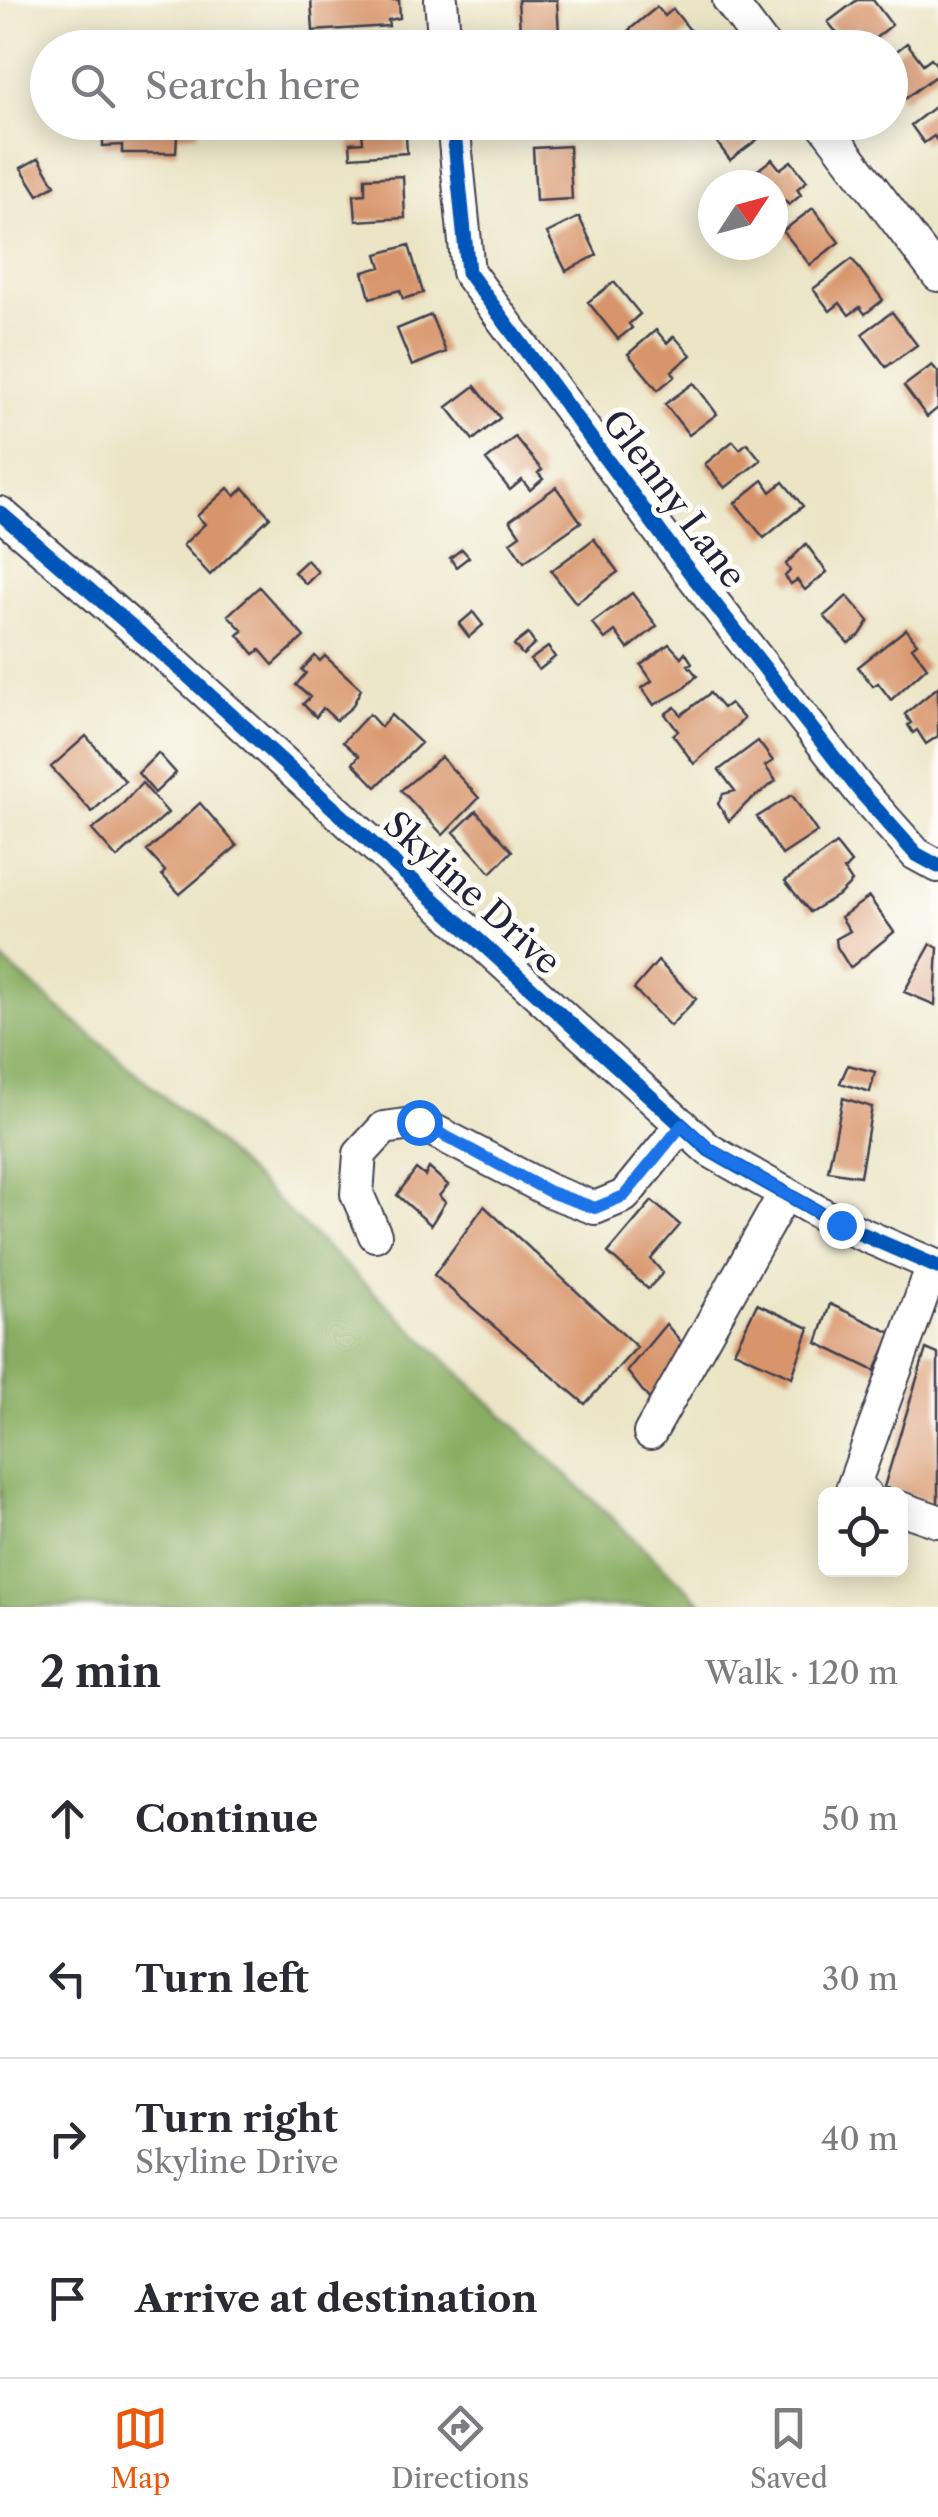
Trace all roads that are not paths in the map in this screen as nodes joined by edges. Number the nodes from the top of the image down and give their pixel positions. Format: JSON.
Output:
{"nodes":[{"id":1,"x":441,"y":0,"type":"edge"},
{"id":2,"x":728,"y":0,"type":"edge"},
{"id":3,"x":444,"y":30,"type":"edge"},
{"id":4,"x":751,"y":30,"type":"edge"},
{"id":5,"x":455,"y":140,"type":"edge"},
{"id":6,"x":836,"y":140,"type":"edge"},
{"id":7,"x":938,"y":276,"type":"edge"},
{"id":8,"x":0,"y":513,"type":"edge"},
{"id":9,"x":938,"y":866,"type":"edge"},
{"id":10,"x":682,"y":1125,"type":"junction"},
{"id":11,"x":784,"y":1193,"type":"junction"},
{"id":12,"x":375,"y":1235,"type":"dead end"},
{"id":13,"x":936,"y":1266,"type":"edge"},
{"id":14,"x":650,"y":1432,"type":"dead end"},
{"id":15,"x":853,"y":1487,"type":"edge"},
{"id":16,"x":908,"y":1511,"type":"edge"},
{"id":17,"x":938,"y":1521,"type":"edge"}],
"edges":[{"from":1,"to":3,"type":"street"},
{"from":2,"to":4,"type":"street"},
{"from":5,"to":9,"type":"street","name":"Glenny Lane"},
{"from":6,"to":7,"type":"street"},
{"from":8,"to":10,"type":"street","name":"Skyline Drive"},
{"from":10,"to":11,"type":"street","name":"Skyline Drive"},
{"from":10,"to":12,"type":"street"},
{"from":11,"to":13,"type":"street","name":"Skyline Drive"},
{"from":11,"to":14,"type":"street"},
{"from":13,"to":15,"type":"street"},
{"from":16,"to":17,"type":"street"}]}
